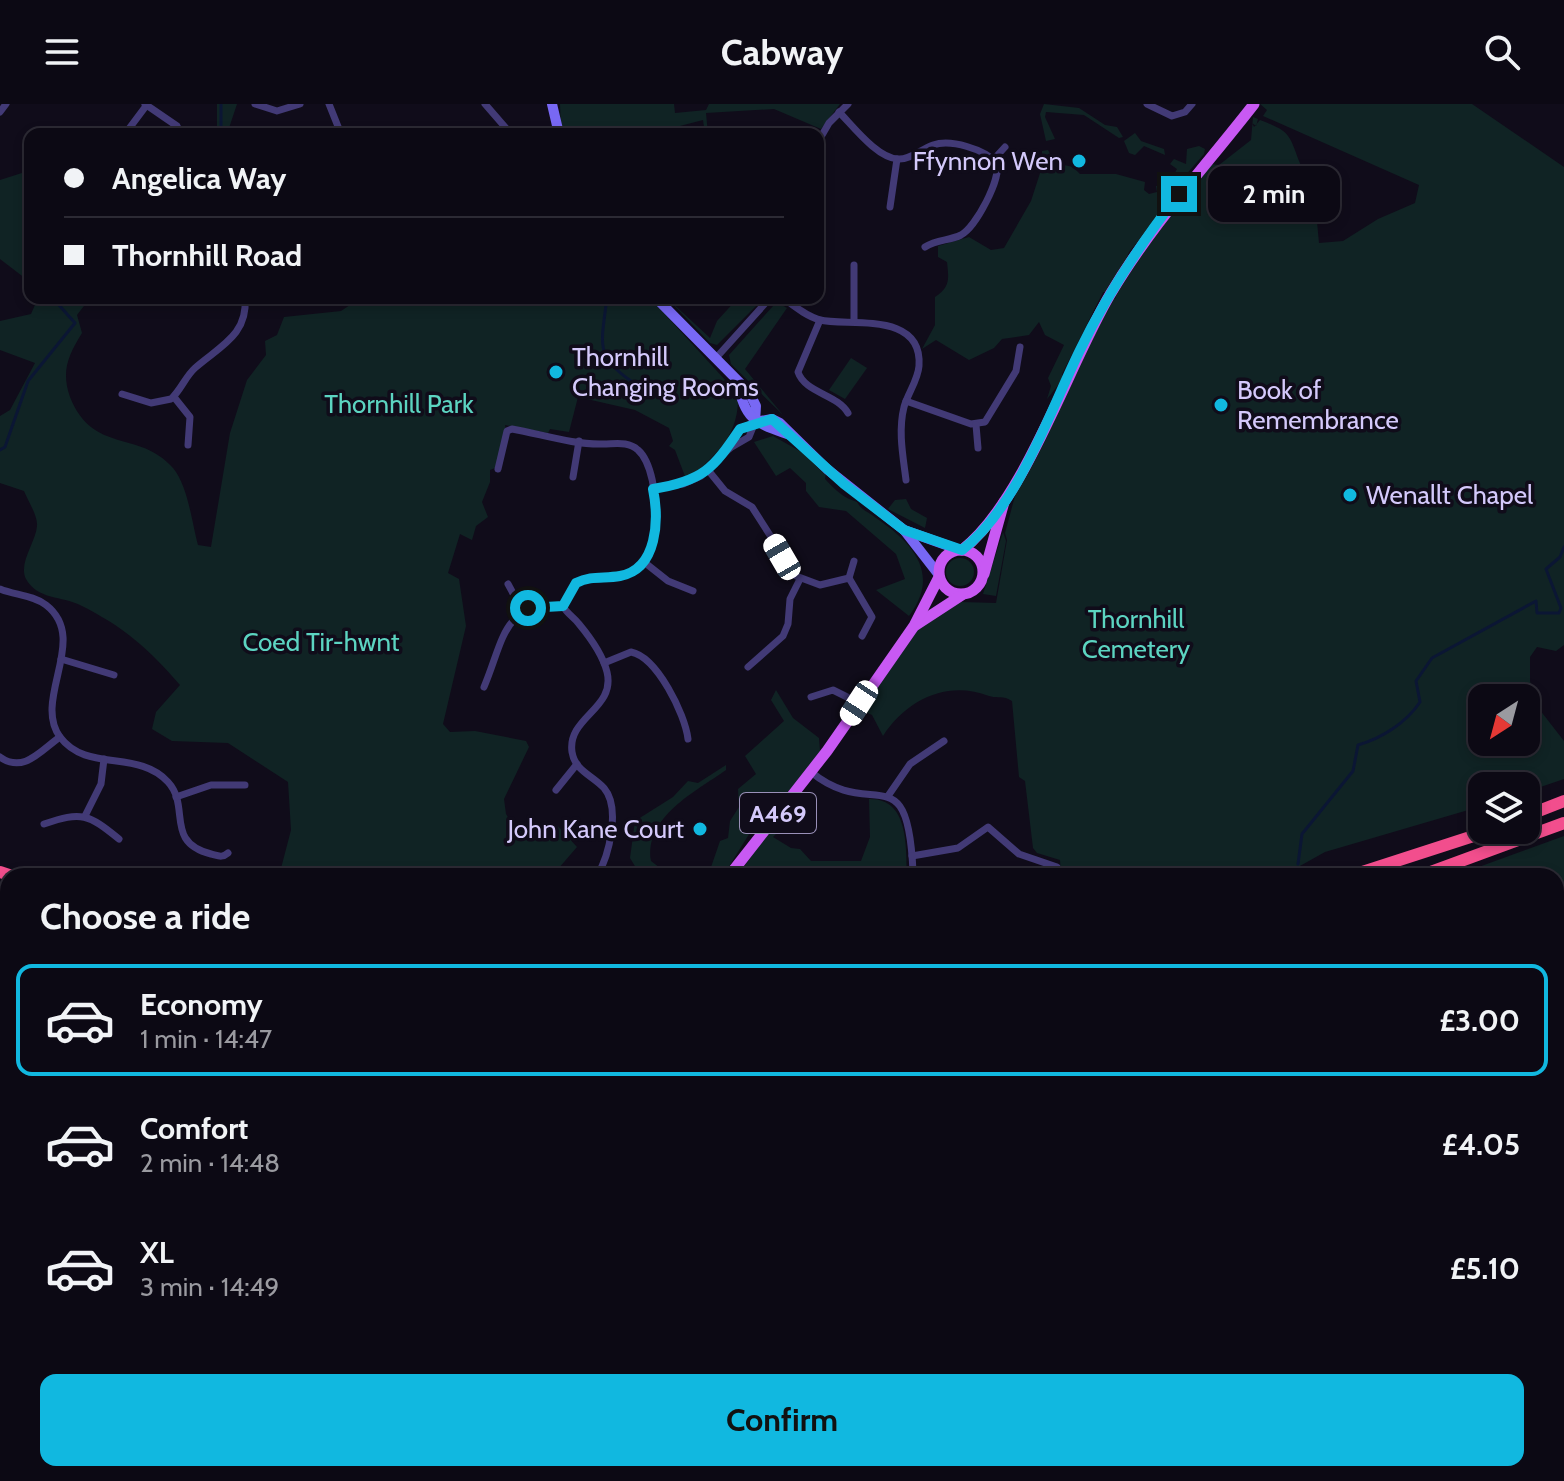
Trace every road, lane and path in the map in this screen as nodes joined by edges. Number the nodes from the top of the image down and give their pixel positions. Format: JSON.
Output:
{"nodes":[{"id":1,"x":6,"y":104,"type":"edge"},
{"id":2,"x":255,"y":104,"type":"edge"},
{"id":3,"x":300,"y":104,"type":"edge"},
{"id":4,"x":329,"y":104,"type":"edge"},
{"id":5,"x":485,"y":104,"type":"edge"},
{"id":6,"x":552,"y":104,"type":"edge"},
{"id":7,"x":848,"y":104,"type":"edge"},
{"id":8,"x":1147,"y":104,"type":"edge"},
{"id":9,"x":1192,"y":104,"type":"edge"},
{"id":10,"x":1254,"y":104,"type":"edge"},
{"id":11,"x":145,"y":105,"type":"edge"},
{"id":12,"x":0,"y":112,"type":"edge"},
{"id":13,"x":839,"y":112,"type":"junction"},
{"id":14,"x":129,"y":128,"type":"edge"},
{"id":15,"x":178,"y":128,"type":"edge"},
{"id":16,"x":338,"y":128,"type":"edge"},
{"id":17,"x":506,"y":128,"type":"edge"},
{"id":18,"x":558,"y":128,"type":"edge"},
{"id":19,"x":824,"y":133,"type":"edge"},
{"id":20,"x":1005,"y":147,"type":"dead end"},
{"id":21,"x":897,"y":159,"type":"junction"},
{"id":22,"x":994,"y":159,"type":"junction"},
{"id":23,"x":890,"y":207,"type":"dead end"},
{"id":24,"x":925,"y":247,"type":"dead end"},
{"id":25,"x":854,"y":265,"type":"dead end"},
{"id":26,"x":245,"y":304,"type":"edge"},
{"id":27,"x":662,"y":304,"type":"edge"},
{"id":28,"x":765,"y":304,"type":"edge"},
{"id":29,"x":793,"y":304,"type":"edge"},
{"id":30,"x":820,"y":320,"type":"junction"},
{"id":31,"x":854,"y":320,"type":"junction"},
{"id":32,"x":1020,"y":347,"type":"dead end"},
{"id":33,"x":715,"y":359,"type":"junction"},
{"id":34,"x":122,"y":394,"type":"dead end"},
{"id":35,"x":174,"y":397,"type":"junction"},
{"id":36,"x":906,"y":401,"type":"junction"},
{"id":37,"x":848,"y":413,"type":"dead end"},
{"id":38,"x":755,"y":422,"type":"junction"},
{"id":39,"x":976,"y":425,"type":"junction"},
{"id":40,"x":579,"y":441,"type":"junction"},
{"id":41,"x":188,"y":445,"type":"dead end"},
{"id":42,"x":978,"y":448,"type":"dead end"},
{"id":43,"x":498,"y":469,"type":"dead end"},
{"id":44,"x":708,"y":470,"type":"junction"},
{"id":45,"x":573,"y":477,"type":"dead end"},
{"id":46,"x":906,"y":480,"type":"dead end"},
{"id":47,"x":653,"y":489,"type":"junction"},
{"id":48,"x":1004,"y":502,"type":"junction"},
{"id":49,"x":904,"y":530,"type":"junction"},
{"id":50,"x":961,"y":550,"type":"junction"},
{"id":51,"x":854,"y":561,"type":"dead end"},
{"id":52,"x":644,"y":562,"type":"junction"},
{"id":53,"x":984,"y":574,"type":"junction"},
{"id":54,"x":939,"y":576,"type":"junction"},
{"id":55,"x":849,"y":578,"type":"junction"},
{"id":56,"x":800,"y":579,"type":"junction"},
{"id":57,"x":508,"y":584,"type":"dead end"},
{"id":58,"x":0,"y":589,"type":"edge"},
{"id":59,"x":693,"y":591,"type":"dead end"},
{"id":60,"x":962,"y":595,"type":"junction"},
{"id":61,"x":563,"y":606,"type":"junction"},
{"id":62,"x":522,"y":610,"type":"junction"},
{"id":63,"x":914,"y":626,"type":"junction"},
{"id":64,"x":862,"y":636,"type":"dead end"},
{"id":65,"x":61,"y":659,"type":"junction"},
{"id":66,"x":604,"y":663,"type":"junction"},
{"id":67,"x":748,"y":667,"type":"dead end"},
{"id":68,"x":114,"y":675,"type":"dead end"},
{"id":69,"x":484,"y":687,"type":"dead end"},
{"id":70,"x":811,"y":697,"type":"dead end"},
{"id":71,"x":859,"y":703,"type":"junction"},
{"id":72,"x":60,"y":737,"type":"junction"},
{"id":73,"x":688,"y":739,"type":"dead end"},
{"id":74,"x":944,"y":741,"type":"dead end"},
{"id":75,"x":0,"y":757,"type":"edge"},
{"id":76,"x":104,"y":759,"type":"junction"},
{"id":77,"x":577,"y":764,"type":"junction"},
{"id":78,"x":811,"y":772,"type":"junction"},
{"id":79,"x":245,"y":785,"type":"dead end"},
{"id":80,"x":556,"y":790,"type":"dead end"},
{"id":81,"x":888,"y":796,"type":"junction"},
{"id":82,"x":176,"y":797,"type":"junction"},
{"id":83,"x":1564,"y":801,"type":"edge"},
{"id":84,"x":1540,"y":810,"type":"edge"},
{"id":85,"x":85,"y":816,"type":"junction"},
{"id":86,"x":1564,"y":823,"type":"edge"},
{"id":87,"x":44,"y":824,"type":"dead end"},
{"id":88,"x":1468,"y":838,"type":"edge"},
{"id":89,"x":119,"y":839,"type":"dead end"},
{"id":90,"x":228,"y":853,"type":"dead end"},
{"id":91,"x":912,"y":856,"type":"junction"},
{"id":92,"x":1057,"y":867,"type":"dead end"},
{"id":93,"x":601,"y":868,"type":"edge"},
{"id":94,"x":735,"y":868,"type":"edge"},
{"id":95,"x":913,"y":868,"type":"edge"},
{"id":96,"x":1375,"y":868,"type":"edge"},
{"id":97,"x":1442,"y":868,"type":"edge"}],
"edges":[{"from":1,"to":12,"type":"street"},
{"from":2,"to":3,"type":"street"},
{"from":4,"to":16,"type":"street"},
{"from":5,"to":17,"type":"street"},
{"from":6,"to":18,"type":"street"},
{"from":7,"to":13,"type":"street"},
{"from":8,"to":9,"type":"street"},
{"from":10,"to":48,"type":"main road"},
{"from":11,"to":14,"type":"street"},
{"from":11,"to":15,"type":"street"},
{"from":13,"to":19,"type":"street"},
{"from":13,"to":21,"type":"street"},
{"from":20,"to":22,"type":"street"},
{"from":21,"to":22,"type":"street"},
{"from":21,"to":23,"type":"street"},
{"from":22,"to":24,"type":"street"},
{"from":25,"to":31,"type":"street"},
{"from":26,"to":35,"type":"street"},
{"from":27,"to":33,"type":"street"},
{"from":28,"to":33,"type":"street"},
{"from":29,"to":30,"type":"street"},
{"from":30,"to":31,"type":"street"},
{"from":30,"to":37,"type":"street"},
{"from":31,"to":36,"type":"street"},
{"from":32,"to":39,"type":"street"},
{"from":33,"to":38,"type":"street"},
{"from":34,"to":35,"type":"street"},
{"from":35,"to":41,"type":"street"},
{"from":36,"to":39,"type":"street"},
{"from":36,"to":46,"type":"street"},
{"from":38,"to":44,"type":"street"},
{"from":38,"to":49,"type":"street"},
{"from":39,"to":42,"type":"street"},
{"from":40,"to":43,"type":"street"},
{"from":40,"to":45,"type":"street"},
{"from":40,"to":47,"type":"street"},
{"from":44,"to":47,"type":"street"},
{"from":44,"to":56,"type":"street"},
{"from":47,"to":52,"type":"street"},
{"from":48,"to":50,"type":"main road"},
{"from":48,"to":53,"type":"main road"},
{"from":49,"to":50,"type":"street"},
{"from":49,"to":54,"type":"street"},
{"from":50,"to":53,"type":"main road"},
{"from":50,"to":54,"type":"main road"},
{"from":51,"to":55,"type":"street"},
{"from":52,"to":59,"type":"street"},
{"from":52,"to":61,"type":"street"},
{"from":53,"to":60,"type":"main road"},
{"from":54,"to":60,"type":"main road"},
{"from":54,"to":63,"type":"main road","number":"A469"},
{"from":55,"to":56,"type":"street"},
{"from":55,"to":64,"type":"street"},
{"from":56,"to":67,"type":"street"},
{"from":57,"to":62,"type":"street"},
{"from":58,"to":65,"type":"street"},
{"from":60,"to":63,"type":"main road","number":"A469"},
{"from":61,"to":62,"type":"street"},
{"from":61,"to":66,"type":"street"},
{"from":62,"to":69,"type":"street"},
{"from":63,"to":71,"type":"main road","number":"A469"},
{"from":65,"to":68,"type":"street"},
{"from":65,"to":72,"type":"street"},
{"from":66,"to":73,"type":"street"},
{"from":66,"to":77,"type":"street"},
{"from":70,"to":71,"type":"street"},
{"from":71,"to":78,"type":"main road","number":"A469"},
{"from":72,"to":75,"type":"street"},
{"from":72,"to":76,"type":"street"},
{"from":74,"to":81,"type":"street"},
{"from":76,"to":82,"type":"street"},
{"from":76,"to":85,"type":"street"},
{"from":77,"to":80,"type":"street"},
{"from":77,"to":93,"type":"street"},
{"from":78,"to":81,"type":"street"},
{"from":78,"to":94,"type":"main road","number":"A469"},
{"from":79,"to":82,"type":"street"},
{"from":81,"to":91,"type":"street"},
{"from":82,"to":90,"type":"street"},
{"from":83,"to":84,"type":"highway"},
{"from":85,"to":87,"type":"street"},
{"from":85,"to":89,"type":"street"},
{"from":86,"to":97,"type":"highway"},
{"from":88,"to":96,"type":"highway"},
{"from":91,"to":92,"type":"street"},
{"from":91,"to":95,"type":"street"}]}
